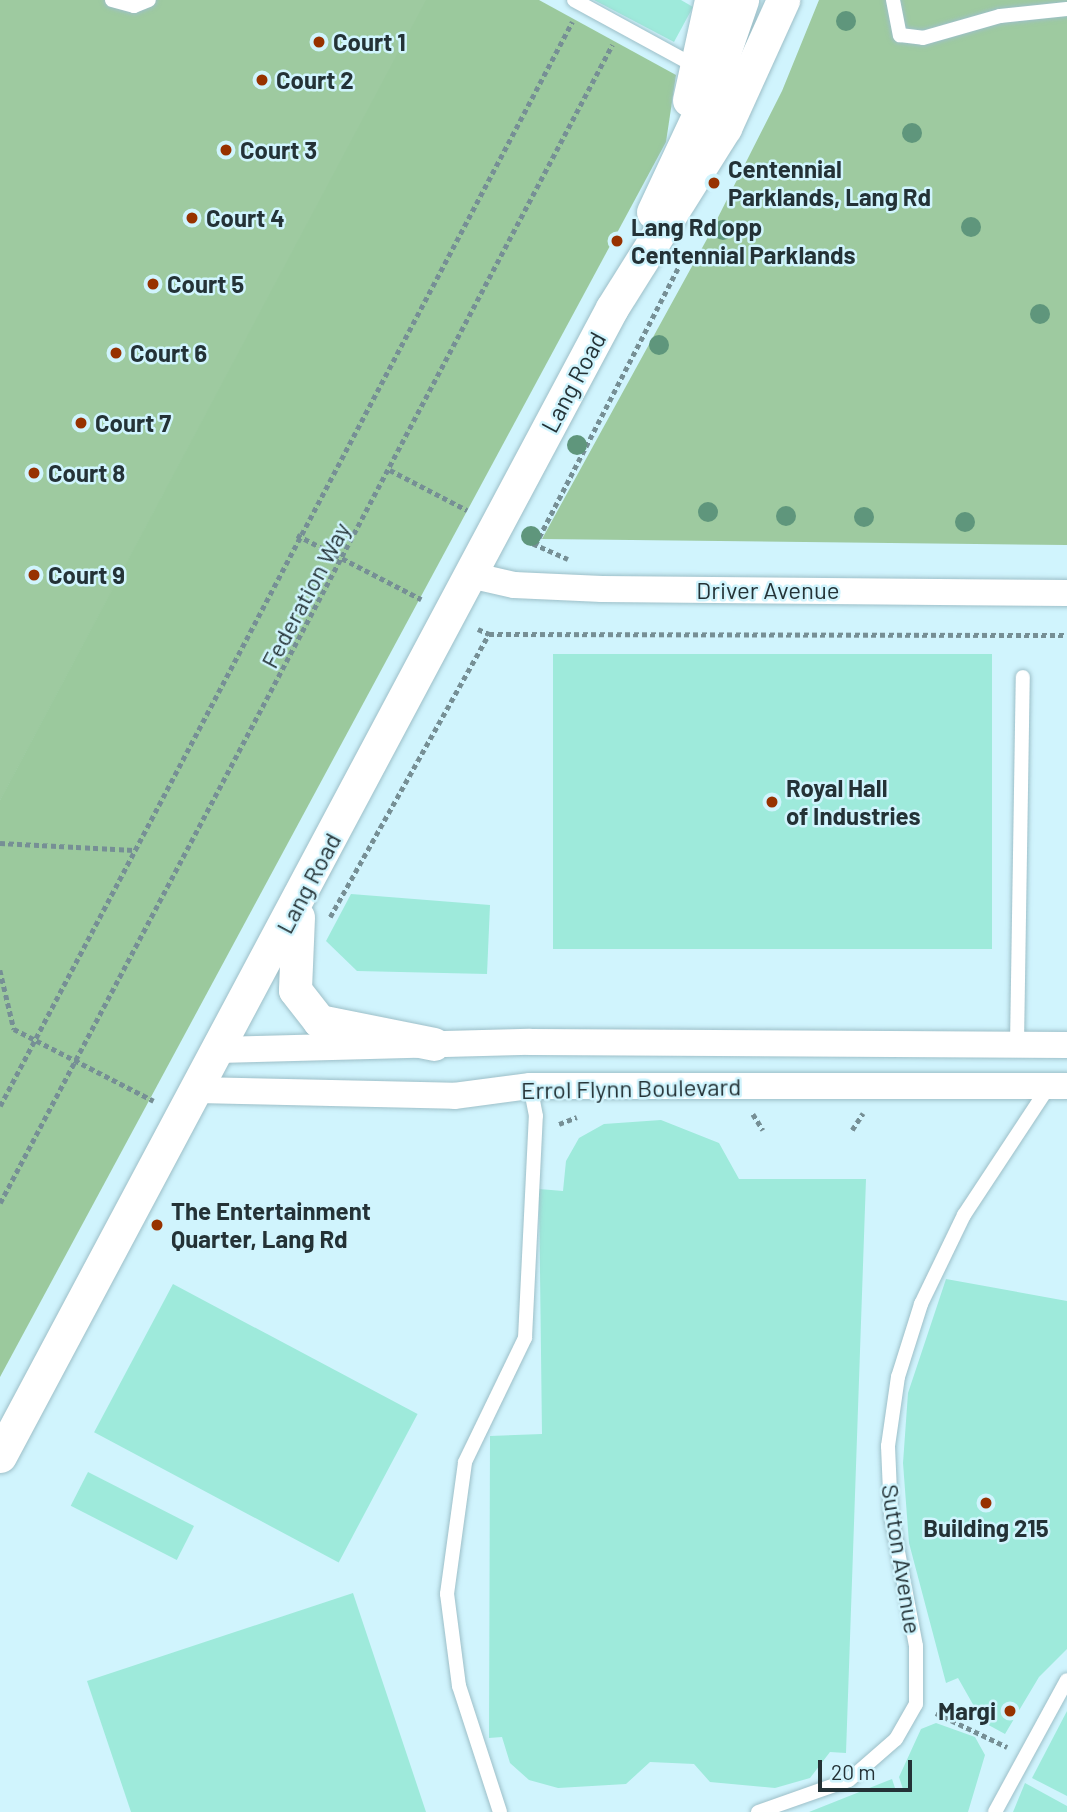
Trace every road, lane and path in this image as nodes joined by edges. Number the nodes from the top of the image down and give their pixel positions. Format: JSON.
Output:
{"nodes":[{"id":1,"x":112,"y":0,"type":"edge"},
{"id":2,"x":149,"y":0,"type":"edge"},
{"id":3,"x":711,"y":0,"type":"edge"},
{"id":4,"x":742,"y":0,"type":"edge"},
{"id":5,"x":783,"y":0,"type":"edge"},
{"id":6,"x":892,"y":0,"type":"edge"},
{"id":7,"x":578,"y":2,"type":"edge"},
{"id":8,"x":1067,"y":9,"type":"edge"},
{"id":9,"x":622,"y":26,"type":"junction"},
{"id":10,"x":697,"y":67,"type":"junction"},
{"id":11,"x":677,"y":156,"type":"junction"},
{"id":12,"x":612,"y":308,"type":"junction"},
{"id":13,"x":390,"y":470,"type":"junction"},
{"id":14,"x":471,"y":512,"type":"dead end"},
{"id":15,"x":297,"y":535,"type":"junction"},
{"id":16,"x":535,"y":545,"type":"dead end"},
{"id":17,"x":563,"y":555,"type":"dead end"},
{"id":18,"x":344,"y":559,"type":"junction"},
{"id":19,"x":470,"y":575,"type":"junction"},
{"id":20,"x":1067,"y":593,"type":"edge"},
{"id":21,"x":424,"y":601,"type":"dead end"},
{"id":22,"x":489,"y":634,"type":"joint"},
{"id":23,"x":1067,"y":635,"type":"edge"},
{"id":24,"x":1023,"y":677,"type":"dead end"},
{"id":25,"x":0,"y":843,"type":"edge"},
{"id":26,"x":134,"y":850,"type":"junction"},
{"id":27,"x":301,"y":898,"type":"junction"},
{"id":28,"x":328,"y":921,"type":"dead end"},
{"id":29,"x":0,"y":970,"type":"edge"},
{"id":30,"x":36,"y":1040,"type":"junction"},
{"id":31,"x":434,"y":1044,"type":"junction"},
{"id":32,"x":1017,"y":1044,"type":"junction"},
{"id":33,"x":1067,"y":1045,"type":"edge"},
{"id":34,"x":219,"y":1050,"type":"junction"},
{"id":35,"x":76,"y":1062,"type":"junction"},
{"id":36,"x":530,"y":1086,"type":"junction"},
{"id":37,"x":1058,"y":1086,"type":"edge"},
{"id":38,"x":197,"y":1090,"type":"junction"},
{"id":39,"x":154,"y":1101,"type":"dead end"},
{"id":40,"x":0,"y":1106,"type":"edge"},
{"id":41,"x":0,"y":1203,"type":"edge"},
{"id":42,"x":0,"y":1456,"type":"edge"},
{"id":43,"x":1067,"y":1680,"type":"edge"},
{"id":44,"x":916,"y":1704,"type":"junction"},
{"id":45,"x":1023,"y":1755,"type":"junction"},
{"id":46,"x":500,"y":1812,"type":"edge"},
{"id":47,"x":758,"y":1812,"type":"edge"},
{"id":48,"x":995,"y":1812,"type":"edge"}],
"edges":[{"from":1,"to":2,"type":"lane"},
{"from":3,"to":10,"type":"street"},
{"from":4,"to":11,"type":"street","name":"Lang Road"},
{"from":5,"to":12,"type":"street","name":"Lang Road"},
{"from":6,"to":8,"type":"lane"},
{"from":7,"to":9,"type":"lane"},
{"from":7,"to":15,"type":"path","name":"Federation Way"},
{"from":9,"to":10,"type":"lane"},
{"from":9,"to":13,"type":"path","name":"Federation Way"},
{"from":10,"to":11,"type":"street"},
{"from":11,"to":12,"type":"street","name":"Lang Road"},
{"from":12,"to":19,"type":"street","name":"Lang Road"},
{"from":13,"to":14,"type":"path"},
{"from":13,"to":18,"type":"path","name":"Federation Way"},
{"from":15,"to":18,"type":"path"},
{"from":15,"to":26,"type":"path","name":"Federation Way"},
{"from":16,"to":17,"type":"path"},
{"from":18,"to":21,"type":"path"},
{"from":18,"to":35,"type":"path","name":"Federation Way"},
{"from":19,"to":20,"type":"street","name":"Driver Avenue"},
{"from":19,"to":27,"type":"street","name":"Lang Road"},
{"from":22,"to":23,"type":"path","name":"Driver Avenue"},
{"from":22,"to":28,"type":"path","name":"Lang Road"},
{"from":24,"to":32,"type":"lane"},
{"from":25,"to":26,"type":"path"},
{"from":26,"to":30,"type":"path","name":"Federation Way"},
{"from":27,"to":31,"type":"street"},
{"from":27,"to":34,"type":"street","name":"Lang Road"},
{"from":29,"to":30,"type":"path"},
{"from":30,"to":35,"type":"path"},
{"from":30,"to":40,"type":"path","name":"Federation Way"},
{"from":31,"to":32,"type":"street","name":"Errol Flynn Boulevard"},
{"from":31,"to":34,"type":"street","name":"Errol Flynn Boulevard"},
{"from":32,"to":33,"type":"street","name":"Errol Flynn Boulevard"},
{"from":34,"to":38,"type":"street","name":"Lang Road"},
{"from":35,"to":39,"type":"path"},
{"from":35,"to":41,"type":"path","name":"Federation Way"},
{"from":36,"to":37,"type":"street","name":"Errol Flynn Boulevard"},
{"from":36,"to":38,"type":"street","name":"Errol Flynn Boulevard"},
{"from":36,"to":46,"type":"lane"},
{"from":37,"to":44,"type":"lane","name":"Sutton Avenue"},
{"from":38,"to":42,"type":"street","name":"Lang Road"},
{"from":43,"to":45,"type":"lane"},
{"from":44,"to":45,"type":"path"},
{"from":44,"to":47,"type":"lane"},
{"from":45,"to":48,"type":"lane"}]}
